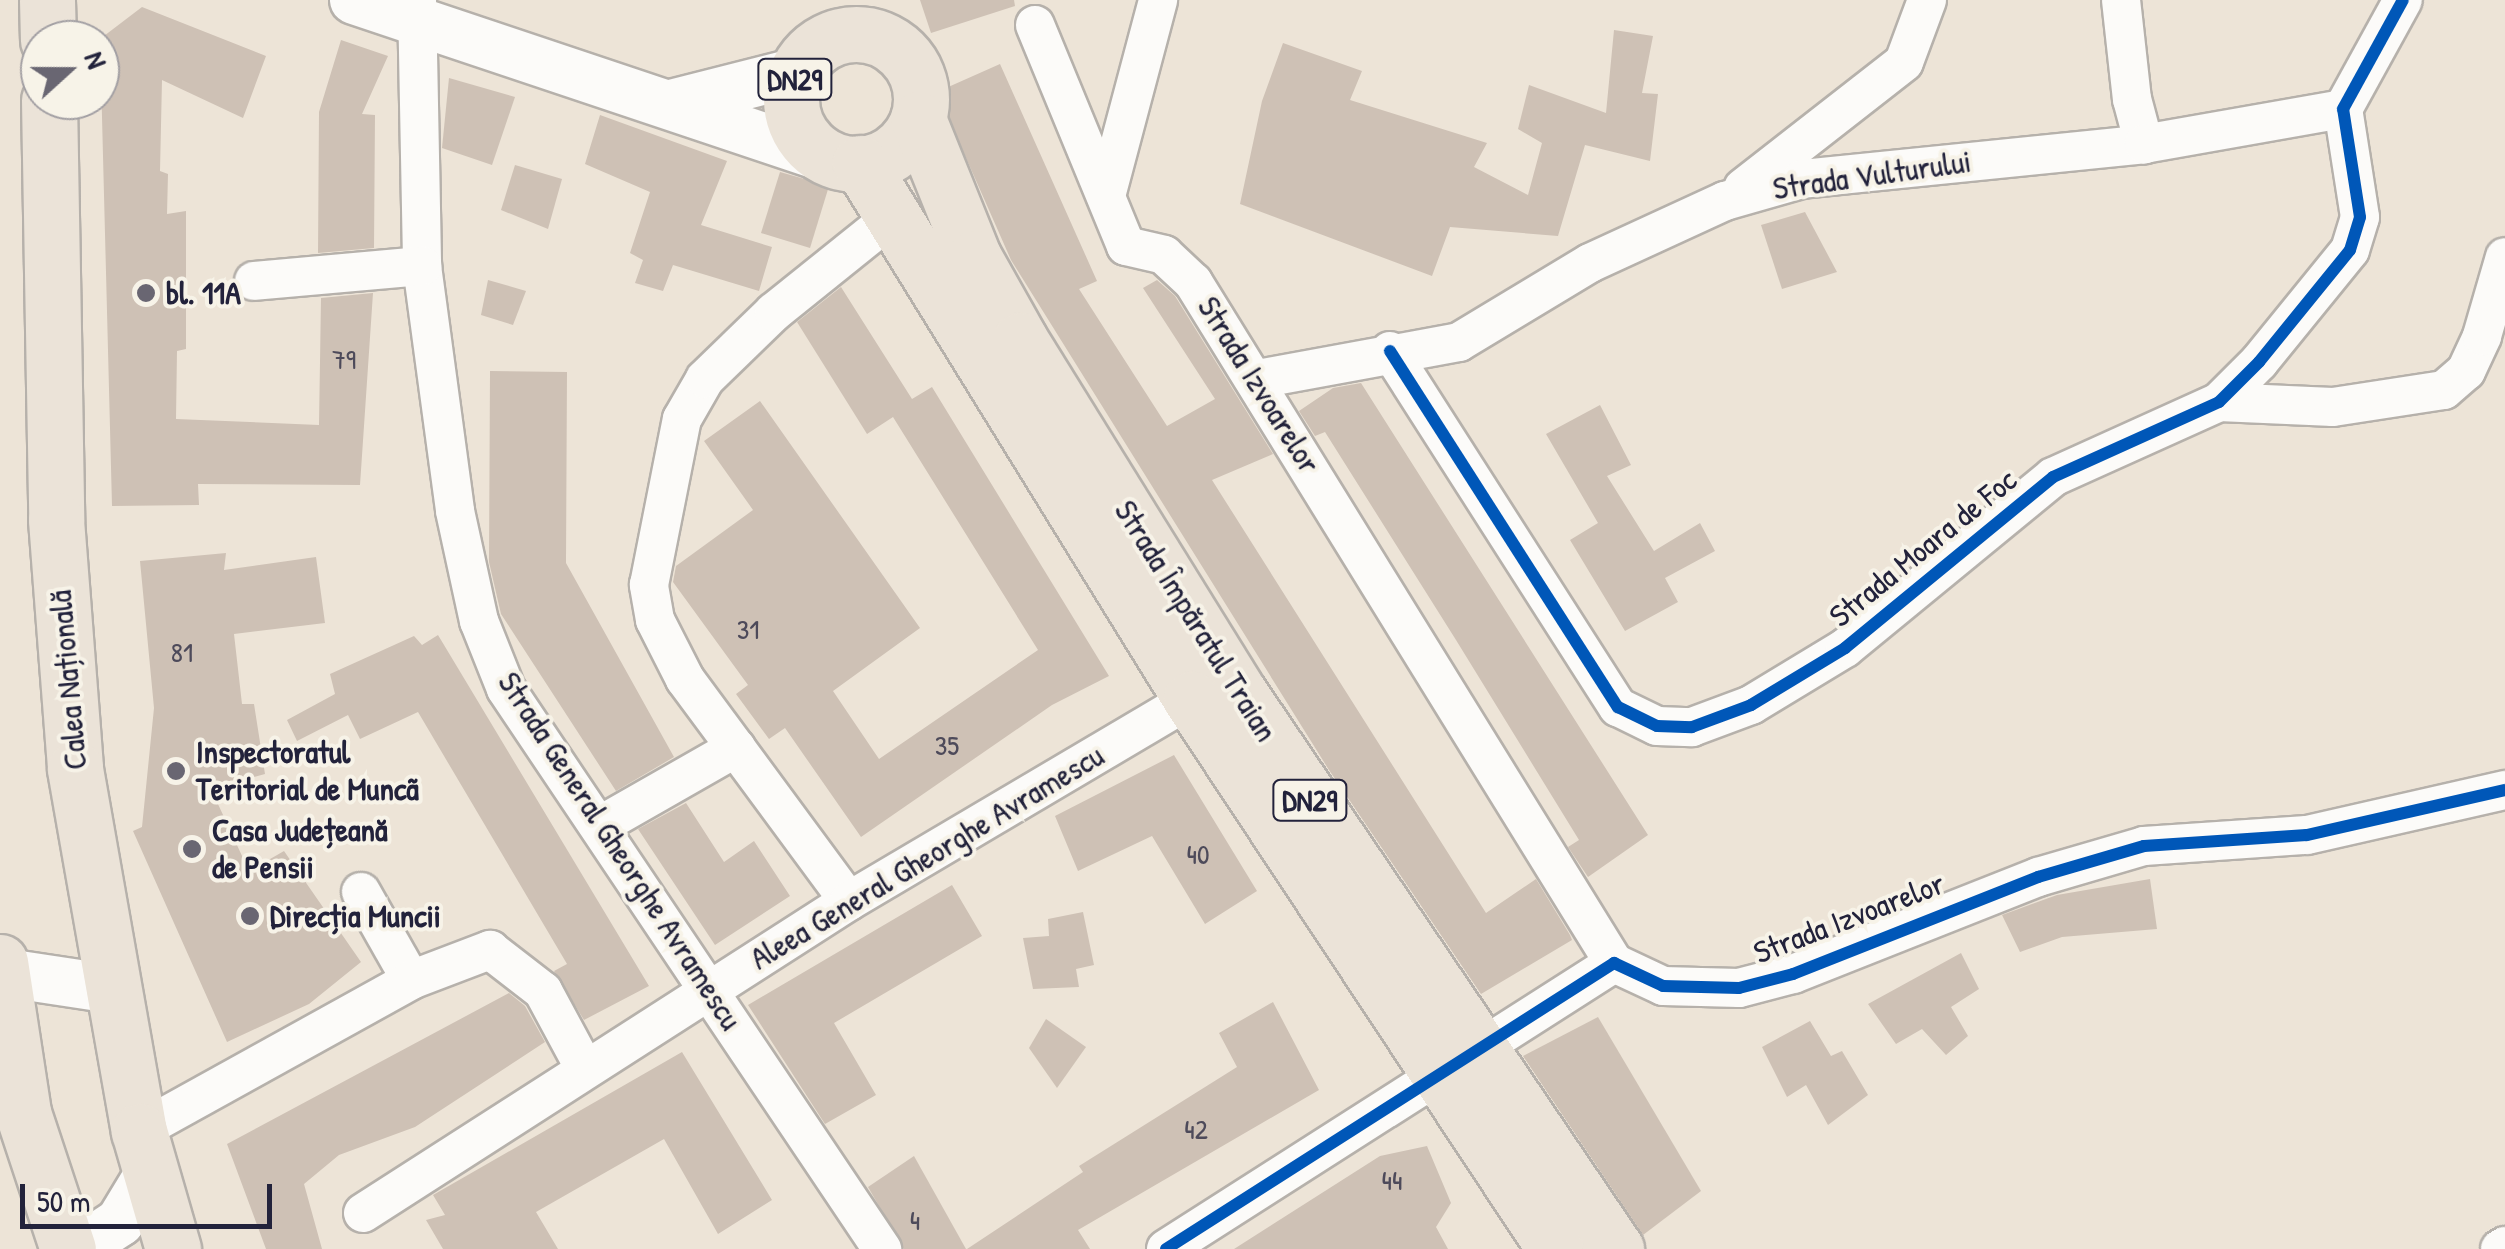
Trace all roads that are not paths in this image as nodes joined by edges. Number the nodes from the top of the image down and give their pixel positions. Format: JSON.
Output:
{"nodes":[{"id":1,"x":354,"y":0,"type":"edge"},
{"id":2,"x":803,"y":0,"type":"edge"},
{"id":3,"x":1158,"y":0,"type":"edge"},
{"id":4,"x":1927,"y":0,"type":"edge"},
{"id":5,"x":2120,"y":0,"type":"edge"},
{"id":6,"x":2404,"y":0,"type":"edge"},
{"id":7,"x":417,"y":10,"type":"edge"},
{"id":8,"x":885,"y":22,"type":"edge"},
{"id":9,"x":1035,"y":25,"type":"dead end"},
{"id":10,"x":802,"y":64,"type":"junction"},
{"id":11,"x":671,"y":104,"type":"junction"},
{"id":12,"x":2344,"y":109,"type":"junction"},
{"id":13,"x":918,"y":119,"type":"junction"},
{"id":14,"x":49,"y":120,"type":"edge"},
{"id":15,"x":2144,"y":144,"type":"junction"},
{"id":16,"x":845,"y":161,"type":"junction"},
{"id":17,"x":1106,"y":196,"type":"junction"},
{"id":18,"x":1725,"y":202,"type":"junction"},
{"id":19,"x":892,"y":217,"type":"junction"},
{"id":20,"x":2505,"y":257,"type":"edge"},
{"id":21,"x":422,"y":266,"type":"junction"},
{"id":22,"x":254,"y":281,"type":"dead end"},
{"id":23,"x":1390,"y":350,"type":"junction"},
{"id":24,"x":1258,"y":379,"type":"junction"},
{"id":25,"x":2219,"y":402,"type":"junction"},
{"id":26,"x":1191,"y":699,"type":"junction"},
{"id":27,"x":736,"y":748,"type":"junction"},
{"id":28,"x":2505,"y":790,"type":"edge"},
{"id":29,"x":599,"y":826,"type":"junction"},
{"id":30,"x":361,"y":892,"type":"dead end"},
{"id":31,"x":849,"y":901,"type":"junction"},
{"id":32,"x":0,"y":962,"type":"edge"},
{"id":33,"x":1614,"y":964,"type":"junction"},
{"id":34,"x":1,"y":972,"type":"edge"},
{"id":35,"x":411,"y":980,"type":"junction"},
{"id":36,"x":710,"y":988,"type":"junction"},
{"id":37,"x":112,"y":989,"type":"junction"},
{"id":38,"x":1458,"y":1066,"type":"junction"},
{"id":39,"x":584,"y":1067,"type":"junction"},
{"id":40,"x":144,"y":1152,"type":"junction"},
{"id":41,"x":363,"y":1213,"type":"dead end"},
{"id":42,"x":68,"y":1249,"type":"edge"},
{"id":43,"x":79,"y":1249,"type":"edge"},
{"id":44,"x":173,"y":1249,"type":"edge"},
{"id":45,"x":882,"y":1249,"type":"edge"},
{"id":46,"x":1166,"y":1249,"type":"edge"},
{"id":47,"x":1555,"y":1249,"type":"edge"},
{"id":48,"x":1616,"y":1249,"type":"edge"}],
"edges":[{"from":1,"to":7,"type":"street"},
{"from":2,"to":10,"type":"main road","number":"DN29"},
{"from":3,"to":17,"type":"street"},
{"from":4,"to":18,"type":"street"},
{"from":5,"to":15,"type":"street"},
{"from":6,"to":12,"type":"street"},
{"from":7,"to":11,"type":"street"},
{"from":7,"to":21,"type":"street","name":"Strada General Gheorghe Avramescu"},
{"from":8,"to":10,"type":"main road","number":"DN29"},
{"from":8,"to":13,"type":"main road","number":"DN29"},
{"from":9,"to":17,"type":"street","name":"Strada Izvoarelor"},
{"from":10,"to":11,"type":"street"},
{"from":10,"to":16,"type":"main road","number":"DN29"},
{"from":11,"to":16,"type":"street"},
{"from":12,"to":15,"type":"street","name":"Strada Vulturului"},
{"from":12,"to":25,"type":"street","name":"Strada Moara de Foc"},
{"from":13,"to":16,"type":"main road"},
{"from":13,"to":38,"type":"main road","name":"Strada Împăratul Traian","number":"DN29"},
{"from":14,"to":37,"type":"main road","name":"Calea Națională"},
{"from":15,"to":18,"type":"street","name":"Strada Vulturului"},
{"from":16,"to":19,"type":"main road","name":"Strada Împăratul Traian","number":"DN29"},
{"from":17,"to":24,"type":"street","name":"Strada Izvoarelor"},
{"from":18,"to":23,"type":"street","name":"Strada Vulturului"},
{"from":19,"to":26,"type":"main road","name":"Strada Împăratul Traian","number":"DN29"},
{"from":19,"to":27,"type":"street"},
{"from":20,"to":25,"type":"street"},
{"from":21,"to":22,"type":"street"},
{"from":21,"to":29,"type":"street","name":"Strada General Gheorghe Avramescu"},
{"from":23,"to":24,"type":"street","name":"Strada Vulturului"},
{"from":23,"to":25,"type":"street","name":"Strada Moara de Foc"},
{"from":24,"to":33,"type":"street","name":"Strada Izvoarelor"},
{"from":26,"to":31,"type":"street","name":"Aleea General Gheorghe Avramescu"},
{"from":26,"to":38,"type":"main road","name":"Strada Împăratul Traian","number":"DN29"},
{"from":27,"to":29,"type":"street"},
{"from":27,"to":31,"type":"street"},
{"from":28,"to":33,"type":"street","name":"Strada Izvoarelor"},
{"from":29,"to":36,"type":"street","name":"Strada General Gheorghe Avramescu"},
{"from":30,"to":35,"type":"street"},
{"from":31,"to":36,"type":"street","name":"Aleea General Gheorghe Avramescu"},
{"from":32,"to":34,"type":"main road"},
{"from":33,"to":38,"type":"street"},
{"from":34,"to":37,"type":"street"},
{"from":34,"to":42,"type":"main road"},
{"from":35,"to":39,"type":"street"},
{"from":35,"to":40,"type":"street"},
{"from":36,"to":39,"type":"street","name":"Aleea General Gheorghe Avramescu"},
{"from":36,"to":45,"type":"street","name":"Strada General Gheorghe Avramescu"},
{"from":37,"to":40,"type":"main road","name":"Calea Națională"},
{"from":38,"to":46,"type":"street"},
{"from":38,"to":47,"type":"main road","name":"Strada Împăratul Traian","number":"DN29"},
{"from":38,"to":48,"type":"main road","name":"Strada Împăratul Traian","number":"DN29"},
{"from":39,"to":41,"type":"street","name":"Aleea General Gheorghe Avramescu"},
{"from":40,"to":43,"type":"street"},
{"from":40,"to":44,"type":"main road","name":"Calea Națională"}]}
